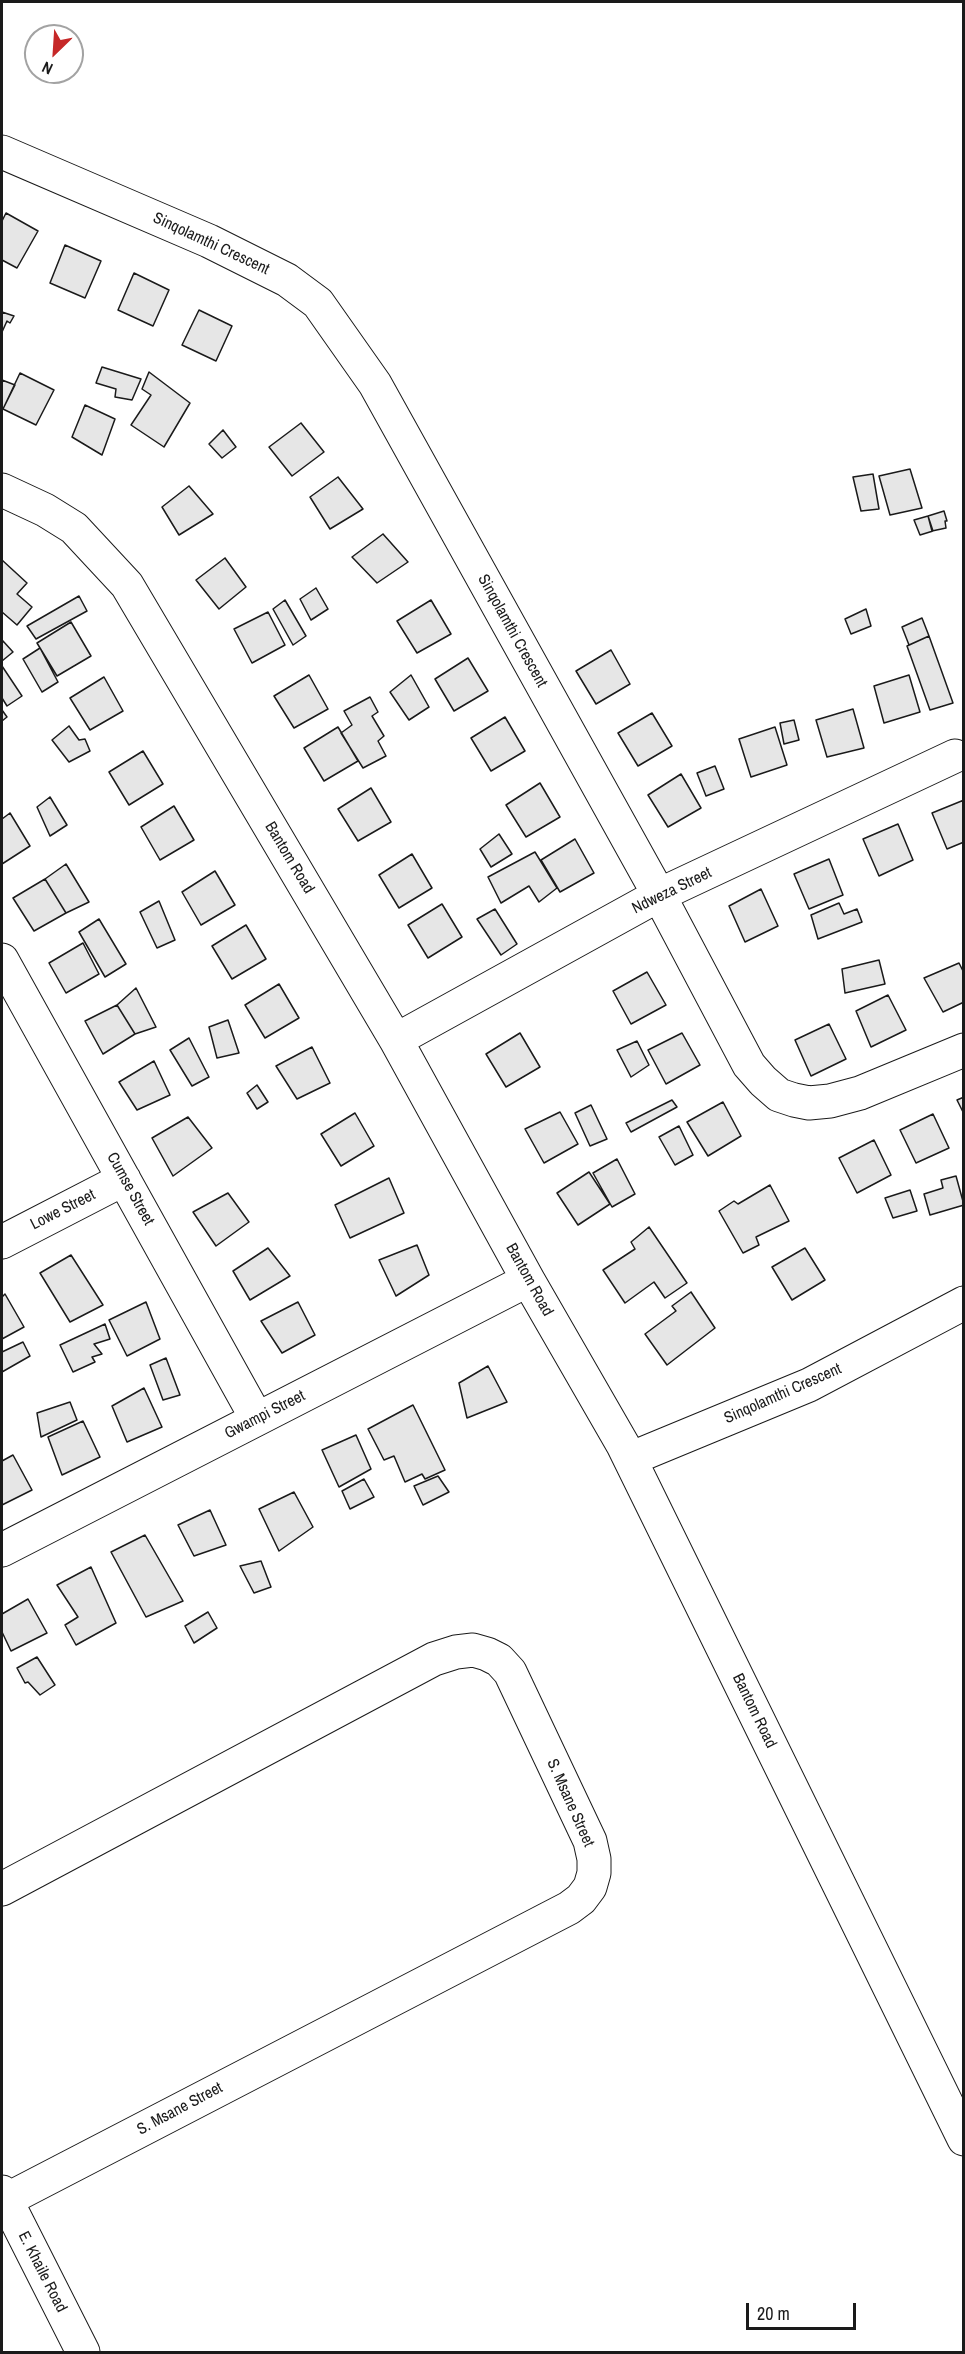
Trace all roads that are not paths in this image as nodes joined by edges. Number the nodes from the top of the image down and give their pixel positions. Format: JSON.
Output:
{"nodes":[{"id":1,"x":2,"y":152,"type":"edge"},
{"id":2,"x":2,"y":490,"type":"edge"},
{"id":3,"x":955,"y":756,"type":"dead end"},
{"id":4,"x":659,"y":895,"type":"junction"},
{"id":5,"x":2,"y":960,"type":"edge"},
{"id":6,"x":396,"y":1040,"type":"junction"},
{"id":7,"x":963,"y":1050,"type":"edge"},
{"id":8,"x":124,"y":1179,"type":"junction"},
{"id":9,"x":2,"y":1242,"type":"edge"},
{"id":10,"x":528,"y":1280,"type":"junction"},
{"id":11,"x":963,"y":1303,"type":"edge"},
{"id":12,"x":257,"y":1419,"type":"junction"},
{"id":13,"x":630,"y":1459,"type":"junction"},
{"id":14,"x":2,"y":1550,"type":"edge"},
{"id":15,"x":2,"y":1889,"type":"edge"},
{"id":16,"x":963,"y":2139,"type":"edge"},
{"id":17,"x":4,"y":2196,"type":"edge"},
{"id":18,"x":83,"y":2352,"type":"edge"}],
"edges":[{"from":1,"to":4,"type":"street","name":"Sinqolamthi Crescent"},
{"from":2,"to":6,"type":"street","name":"Bantom Road"},
{"from":3,"to":4,"type":"street","name":"Ndweza Street"},
{"from":4,"to":6,"type":"street","name":"Ndweza Street"},
{"from":4,"to":7,"type":"street","name":"Sinqolamthi Crescent"},
{"from":5,"to":8,"type":"street","name":"Cumse Street"},
{"from":6,"to":10,"type":"street","name":"Bantom Road"},
{"from":8,"to":9,"type":"street","name":"Lowe Street"},
{"from":8,"to":12,"type":"street","name":"Cumse Street"},
{"from":10,"to":12,"type":"street","name":"Gwampi Street"},
{"from":10,"to":13,"type":"street","name":"Bantom Road"},
{"from":11,"to":13,"type":"street","name":"Sinqolamthi Crescent"},
{"from":12,"to":14,"type":"street","name":"Gwampi Street"},
{"from":13,"to":16,"type":"street","name":"Bantom Road"},
{"from":15,"to":17,"type":"street","name":"S. Msane Street"},
{"from":17,"to":18,"type":"street","name":"E. Khaile Road"}]}
